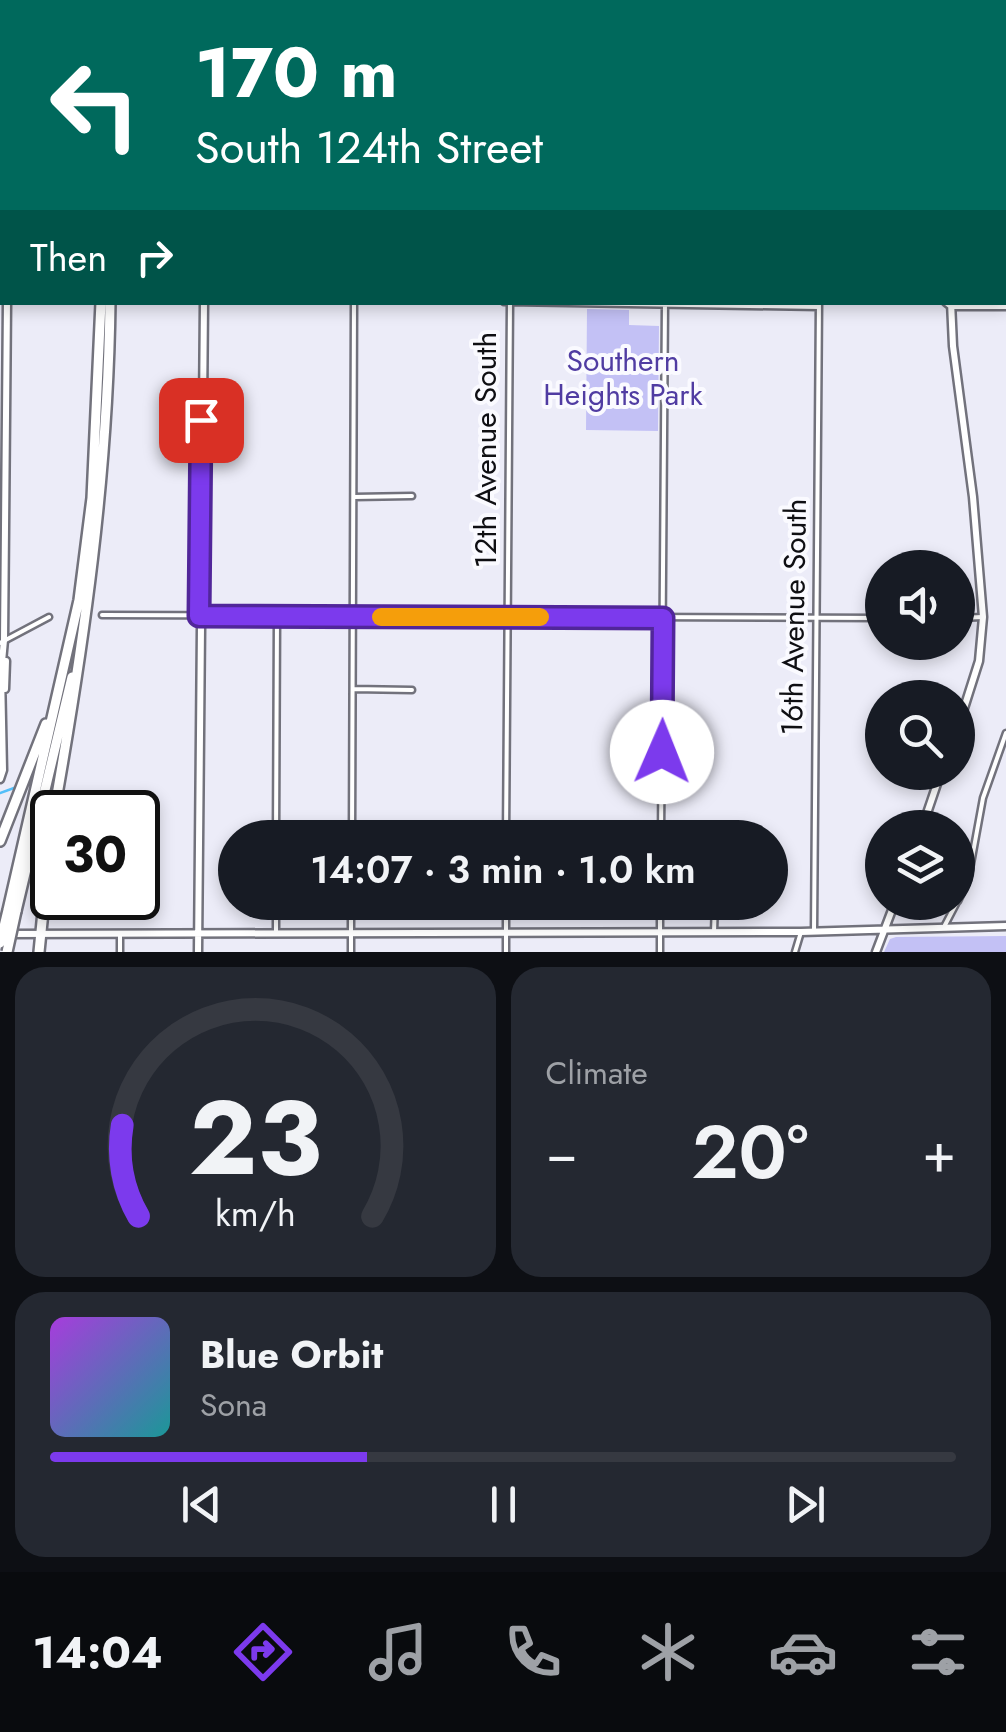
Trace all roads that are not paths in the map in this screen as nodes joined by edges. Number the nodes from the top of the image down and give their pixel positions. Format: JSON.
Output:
{"nodes":[{"id":1,"x":3,"y":305,"type":"edge"},
{"id":2,"x":101,"y":305,"type":"edge"},
{"id":3,"x":110,"y":305,"type":"edge"},
{"id":4,"x":204,"y":305,"type":"edge"},
{"id":5,"x":354,"y":305,"type":"edge"},
{"id":6,"x":508,"y":305,"type":"edge"},
{"id":7,"x":665,"y":305,"type":"edge"},
{"id":8,"x":819,"y":305,"type":"edge"},
{"id":9,"x":949,"y":305,"type":"edge"},
{"id":10,"x":978,"y":305,"type":"edge"},
{"id":11,"x":1006,"y":306,"type":"edge"},
{"id":12,"x":412,"y":496,"type":"dead end"},
{"id":13,"x":354,"y":497,"type":"junction"},
{"id":14,"x":3,"y":499,"type":"edge"},
{"id":15,"x":102,"y":615,"type":"dead end"},
{"id":16,"x":199,"y":616,"type":"junction"},
{"id":17,"x":277,"y":616,"type":"junction"},
{"id":18,"x":49,"y":617,"type":"dead end"},
{"id":19,"x":353,"y":617,"type":"junction"},
{"id":20,"x":508,"y":617,"type":"junction"},
{"id":21,"x":975,"y":617,"type":"edge"},
{"id":22,"x":983,"y":617,"type":"junction"},
{"id":23,"x":663,"y":618,"type":"junction"},
{"id":24,"x":865,"y":618,"type":"edge"},
{"id":25,"x":816,"y":619,"type":"junction"},
{"id":26,"x":85,"y":621,"type":"junction"},
{"id":27,"x":2,"y":642,"type":"edge"},
{"id":28,"x":68,"y":644,"type":"junction"},
{"id":29,"x":973,"y":680,"type":"edge"},
{"id":30,"x":353,"y":689,"type":"junction"},
{"id":31,"x":412,"y":690,"type":"dead end"},
{"id":32,"x":1006,"y":733,"type":"edge"},
{"id":33,"x":0,"y":780,"type":"edge"},
{"id":34,"x":58,"y":790,"type":"edge"},
{"id":35,"x":276,"y":820,"type":"edge"},
{"id":36,"x":352,"y":820,"type":"edge"},
{"id":37,"x":506,"y":820,"type":"edge"},
{"id":38,"x":661,"y":820,"type":"edge"},
{"id":39,"x":0,"y":840,"type":"edge"},
{"id":40,"x":975,"y":842,"type":"edge"},
{"id":41,"x":12,"y":911,"type":"junction"},
{"id":42,"x":44,"y":920,"type":"edge"},
{"id":43,"x":276,"y":920,"type":"edge"},
{"id":44,"x":351,"y":920,"type":"edge"},
{"id":45,"x":506,"y":920,"type":"edge"},
{"id":46,"x":660,"y":920,"type":"edge"},
{"id":47,"x":714,"y":920,"type":"edge"},
{"id":48,"x":888,"y":920,"type":"edge"},
{"id":49,"x":948,"y":920,"type":"edge"},
{"id":50,"x":1006,"y":926,"type":"edge"},
{"id":51,"x":944,"y":928,"type":"junction"},
{"id":52,"x":814,"y":931,"type":"junction"},
{"id":53,"x":884,"y":931,"type":"junction"},
{"id":54,"x":506,"y":932,"type":"junction"},
{"id":55,"x":660,"y":932,"type":"junction"},
{"id":56,"x":714,"y":932,"type":"junction"},
{"id":57,"x":800,"y":932,"type":"junction"},
{"id":58,"x":276,"y":933,"type":"junction"},
{"id":59,"x":351,"y":933,"type":"junction"},
{"id":60,"x":0,"y":934,"type":"edge"},
{"id":61,"x":43,"y":934,"type":"junction"},
{"id":62,"x":120,"y":934,"type":"junction"},
{"id":63,"x":198,"y":934,"type":"junction"},
{"id":64,"x":0,"y":943,"type":"edge"},
{"id":65,"x":7,"y":952,"type":"edge"},
{"id":66,"x":39,"y":952,"type":"edge"},
{"id":67,"x":120,"y":952,"type":"edge"},
{"id":68,"x":198,"y":952,"type":"edge"},
{"id":69,"x":351,"y":952,"type":"edge"},
{"id":70,"x":506,"y":952,"type":"edge"},
{"id":71,"x":660,"y":952,"type":"edge"},
{"id":72,"x":795,"y":952,"type":"edge"},
{"id":73,"x":876,"y":952,"type":"edge"}],
"edges":[{"from":1,"to":14,"type":"main road"},
{"from":2,"to":28,"type":"highway"},
{"from":3,"to":26,"type":"highway"},
{"from":4,"to":16,"type":"main road"},
{"from":5,"to":13,"type":"street"},
{"from":6,"to":20,"type":"street","name":"12th Avenue South"},
{"from":7,"to":23,"type":"street"},
{"from":8,"to":25,"type":"street","name":"16th Avenue South"},
{"from":9,"to":22,"type":"main road"},
{"from":10,"to":11,"type":"main road"},
{"from":12,"to":13,"type":"street"},
{"from":13,"to":19,"type":"street"},
{"from":14,"to":27,"type":"main road"},
{"from":15,"to":16,"type":"street"},
{"from":16,"to":17,"type":"street"},
{"from":16,"to":63,"type":"main road"},
{"from":17,"to":19,"type":"street"},
{"from":17,"to":35,"type":"street"},
{"from":18,"to":27,"type":"street"},
{"from":19,"to":20,"type":"street"},
{"from":19,"to":30,"type":"street"},
{"from":20,"to":23,"type":"street"},
{"from":20,"to":37,"type":"street","name":"12th Avenue South"},
{"from":21,"to":22,"type":"street"},
{"from":22,"to":29,"type":"main road"},
{"from":23,"to":25,"type":"street"},
{"from":23,"to":38,"type":"street"},
{"from":24,"to":25,"type":"street"},
{"from":25,"to":52,"type":"street","name":"16th Avenue South"},
{"from":26,"to":34,"type":"highway"},
{"from":26,"to":41,"type":"highway"},
{"from":27,"to":33,"type":"main road"},
{"from":28,"to":39,"type":"highway"},
{"from":28,"to":41,"type":"highway"},
{"from":30,"to":31,"type":"street"},
{"from":30,"to":36,"type":"street"},
{"from":32,"to":40,"type":"street"},
{"from":41,"to":64,"type":"highway","bridge":true},
{"from":41,"to":65,"type":"highway","bridge":true},
{"from":42,"to":61,"type":"highway"},
{"from":43,"to":58,"type":"street"},
{"from":44,"to":59,"type":"street"},
{"from":45,"to":54,"type":"street"},
{"from":46,"to":55,"type":"street"},
{"from":47,"to":56,"type":"street"},
{"from":48,"to":53,"type":"main road"},
{"from":49,"to":51,"type":"street"},
{"from":50,"to":51,"type":"main road"},
{"from":51,"to":53,"type":"main road"},
{"from":52,"to":53,"type":"main road"},
{"from":52,"to":57,"type":"main road"},
{"from":53,"to":73,"type":"main road"},
{"from":54,"to":55,"type":"main road"},
{"from":54,"to":59,"type":"main road"},
{"from":54,"to":70,"type":"street"},
{"from":55,"to":56,"type":"main road"},
{"from":55,"to":71,"type":"street"},
{"from":56,"to":57,"type":"main road"},
{"from":57,"to":72,"type":"street"},
{"from":58,"to":59,"type":"main road"},
{"from":58,"to":63,"type":"main road"},
{"from":59,"to":69,"type":"street"},
{"from":60,"to":61,"type":"main road"},
{"from":61,"to":62,"type":"main road"},
{"from":61,"to":66,"type":"highway"},
{"from":62,"to":63,"type":"main road"},
{"from":62,"to":67,"type":"street"},
{"from":63,"to":68,"type":"main road"}]}
